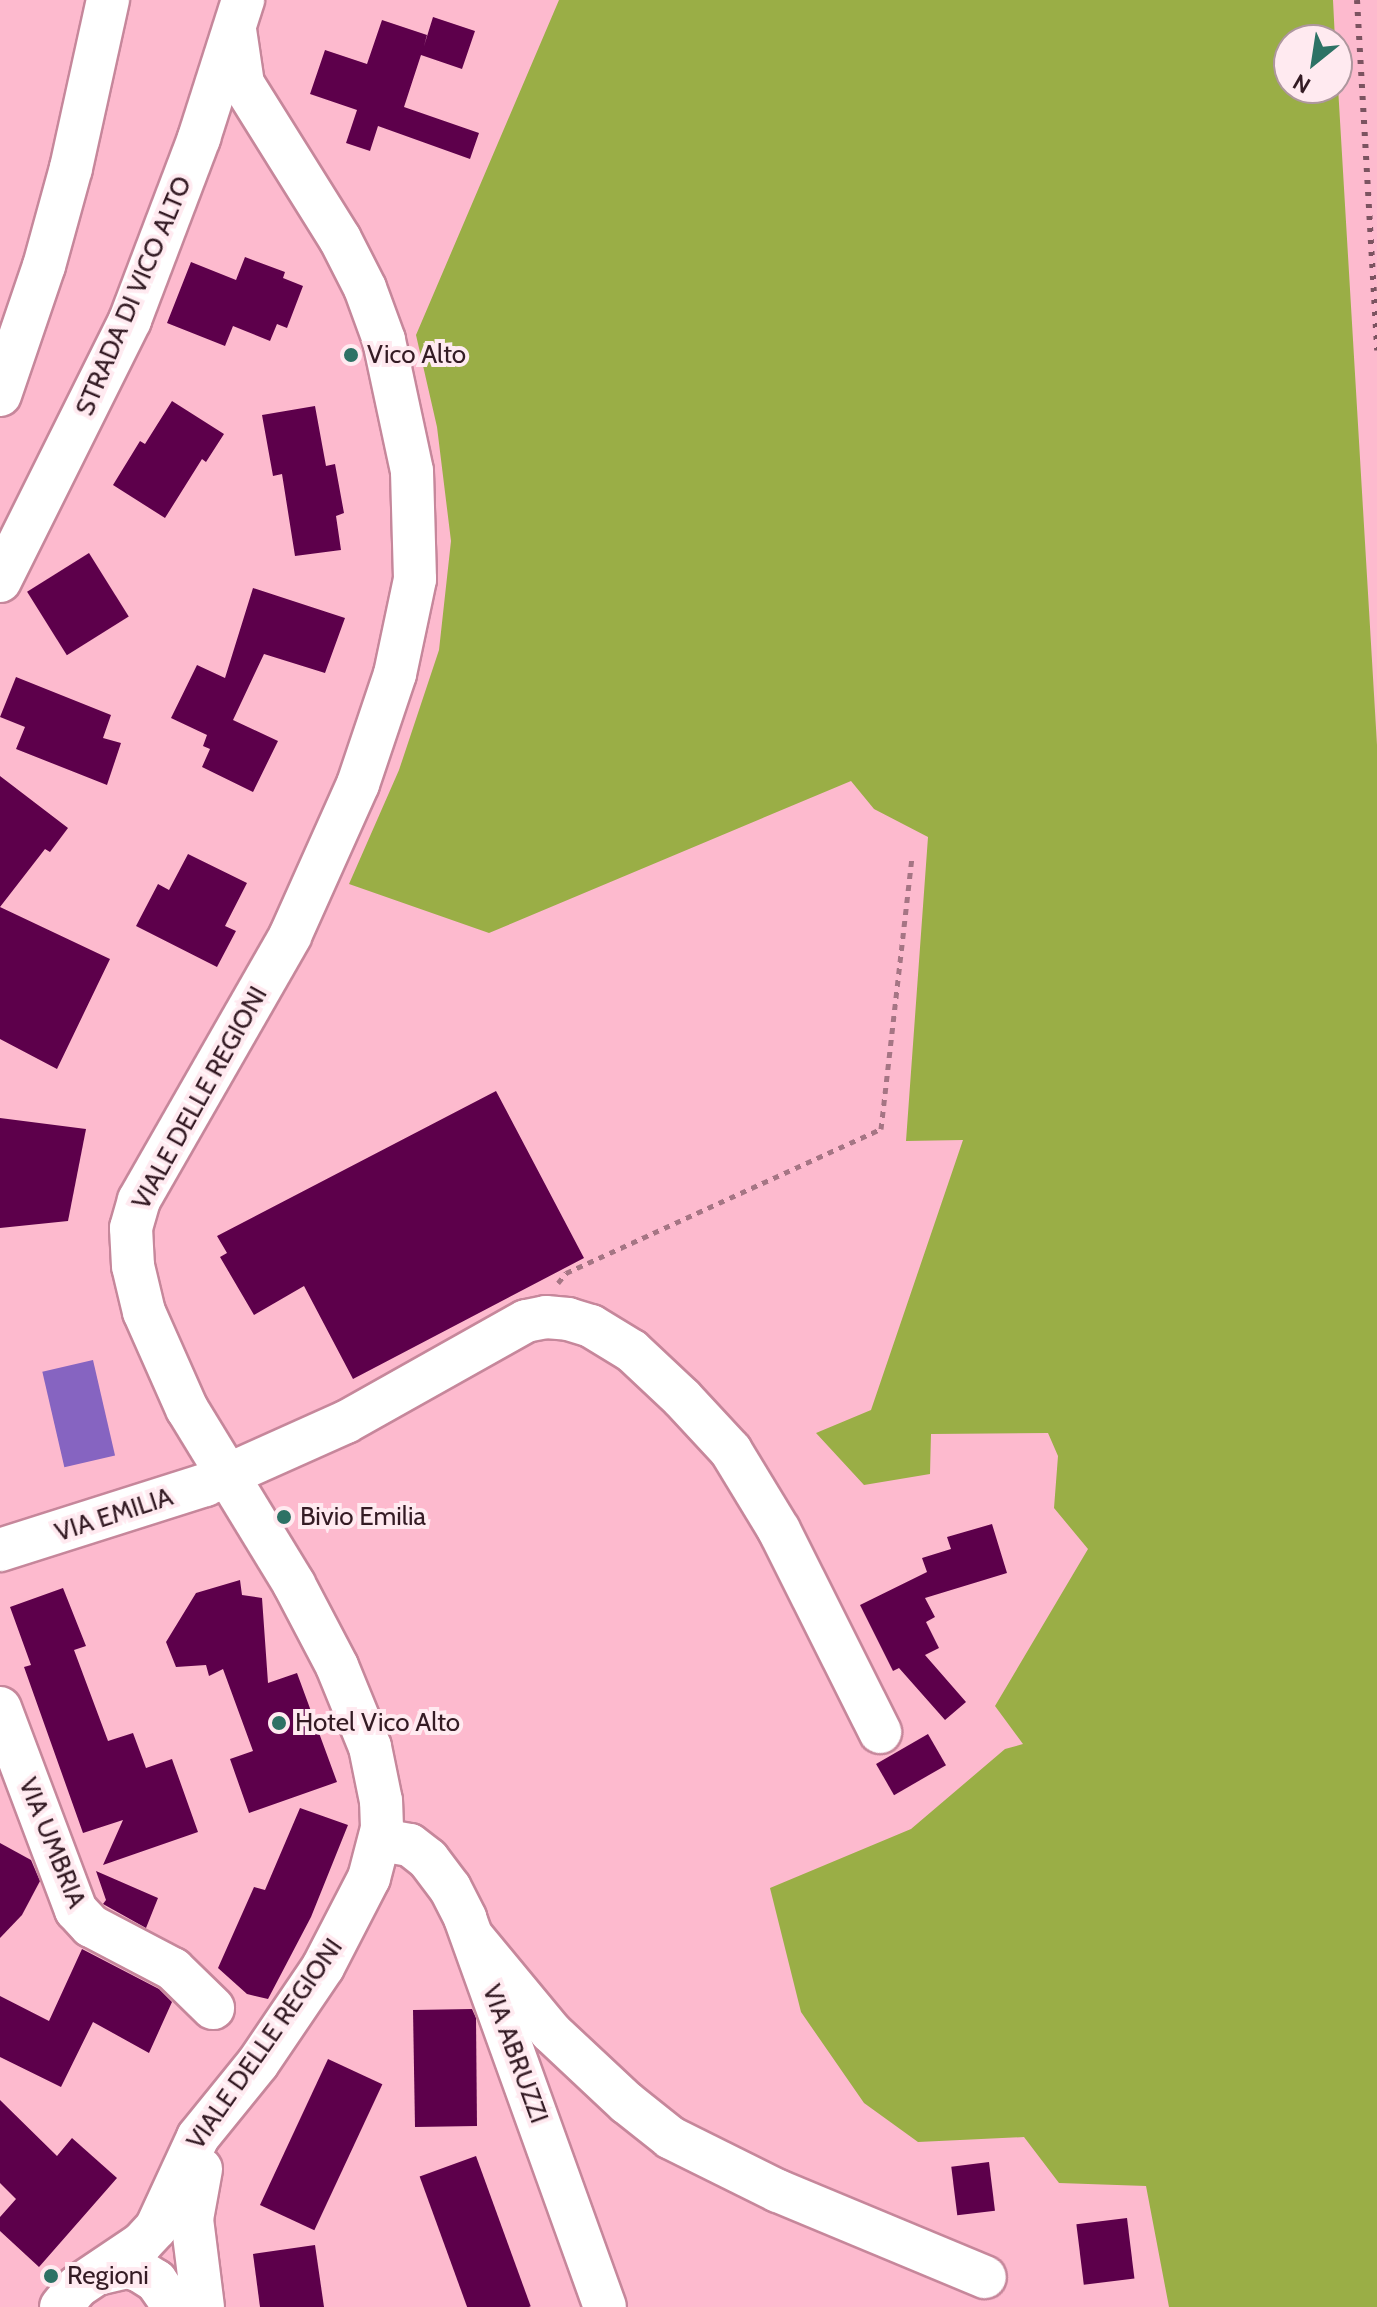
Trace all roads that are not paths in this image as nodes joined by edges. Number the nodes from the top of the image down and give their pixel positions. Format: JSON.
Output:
{"nodes":[{"id":1,"x":108,"y":0,"type":"edge"},
{"id":2,"x":239,"y":15,"type":"edge"},
{"id":3,"x":0,"y":395,"type":"edge"},
{"id":4,"x":0,"y":581,"type":"edge"},
{"id":5,"x":227,"y":1476,"type":"junction"},
{"id":6,"x":0,"y":1550,"type":"edge"},
{"id":7,"x":0,"y":1708,"type":"edge"},
{"id":8,"x":880,"y":1732,"type":"dead end"},
{"id":9,"x":381,"y":1840,"type":"junction"},
{"id":10,"x":474,"y":1939,"type":"junction"},
{"id":11,"x":213,"y":2008,"type":"dead end"},
{"id":12,"x":229,"y":2101,"type":"junction"},
{"id":13,"x":182,"y":2168,"type":"junction"},
{"id":14,"x":97,"y":2274,"type":"junction"},
{"id":15,"x":985,"y":2277,"type":"dead end"},
{"id":16,"x":50,"y":2307,"type":"edge"},
{"id":17,"x":61,"y":2307,"type":"edge"},
{"id":18,"x":174,"y":2307,"type":"edge"},
{"id":19,"x":203,"y":2307,"type":"edge"},
{"id":20,"x":605,"y":2307,"type":"edge"}],
"edges":[{"from":1,"to":3,"type":"street"},
{"from":2,"to":4,"type":"street","name":"STRADA DI VICO ALTO"},
{"from":2,"to":5,"type":"street","name":"VIALE DELLE REGIONI"},
{"from":5,"to":6,"type":"street","name":"VIA EMILIA"},
{"from":5,"to":8,"type":"street","name":"VIA EMILIA"},
{"from":5,"to":9,"type":"street","name":"VIALE DELLE REGIONI"},
{"from":7,"to":11,"type":"street","name":"VIA UMBRIA"},
{"from":9,"to":10,"type":"street","name":"VIA ABRUZZI"},
{"from":9,"to":12,"type":"street","name":"VIALE DELLE REGIONI"},
{"from":10,"to":15,"type":"street"},
{"from":10,"to":20,"type":"street","name":"VIA ABRUZZI"},
{"from":12,"to":13,"type":"street","name":"VIALE DELLE REGIONI"},
{"from":12,"to":19,"type":"street"},
{"from":13,"to":14,"type":"street","name":"VIALE DELLE REGIONI"},
{"from":13,"to":16,"type":"street"},
{"from":14,"to":17,"type":"street","name":"VIALE DELLE REGIONI"},
{"from":14,"to":18,"type":"street"}]}
